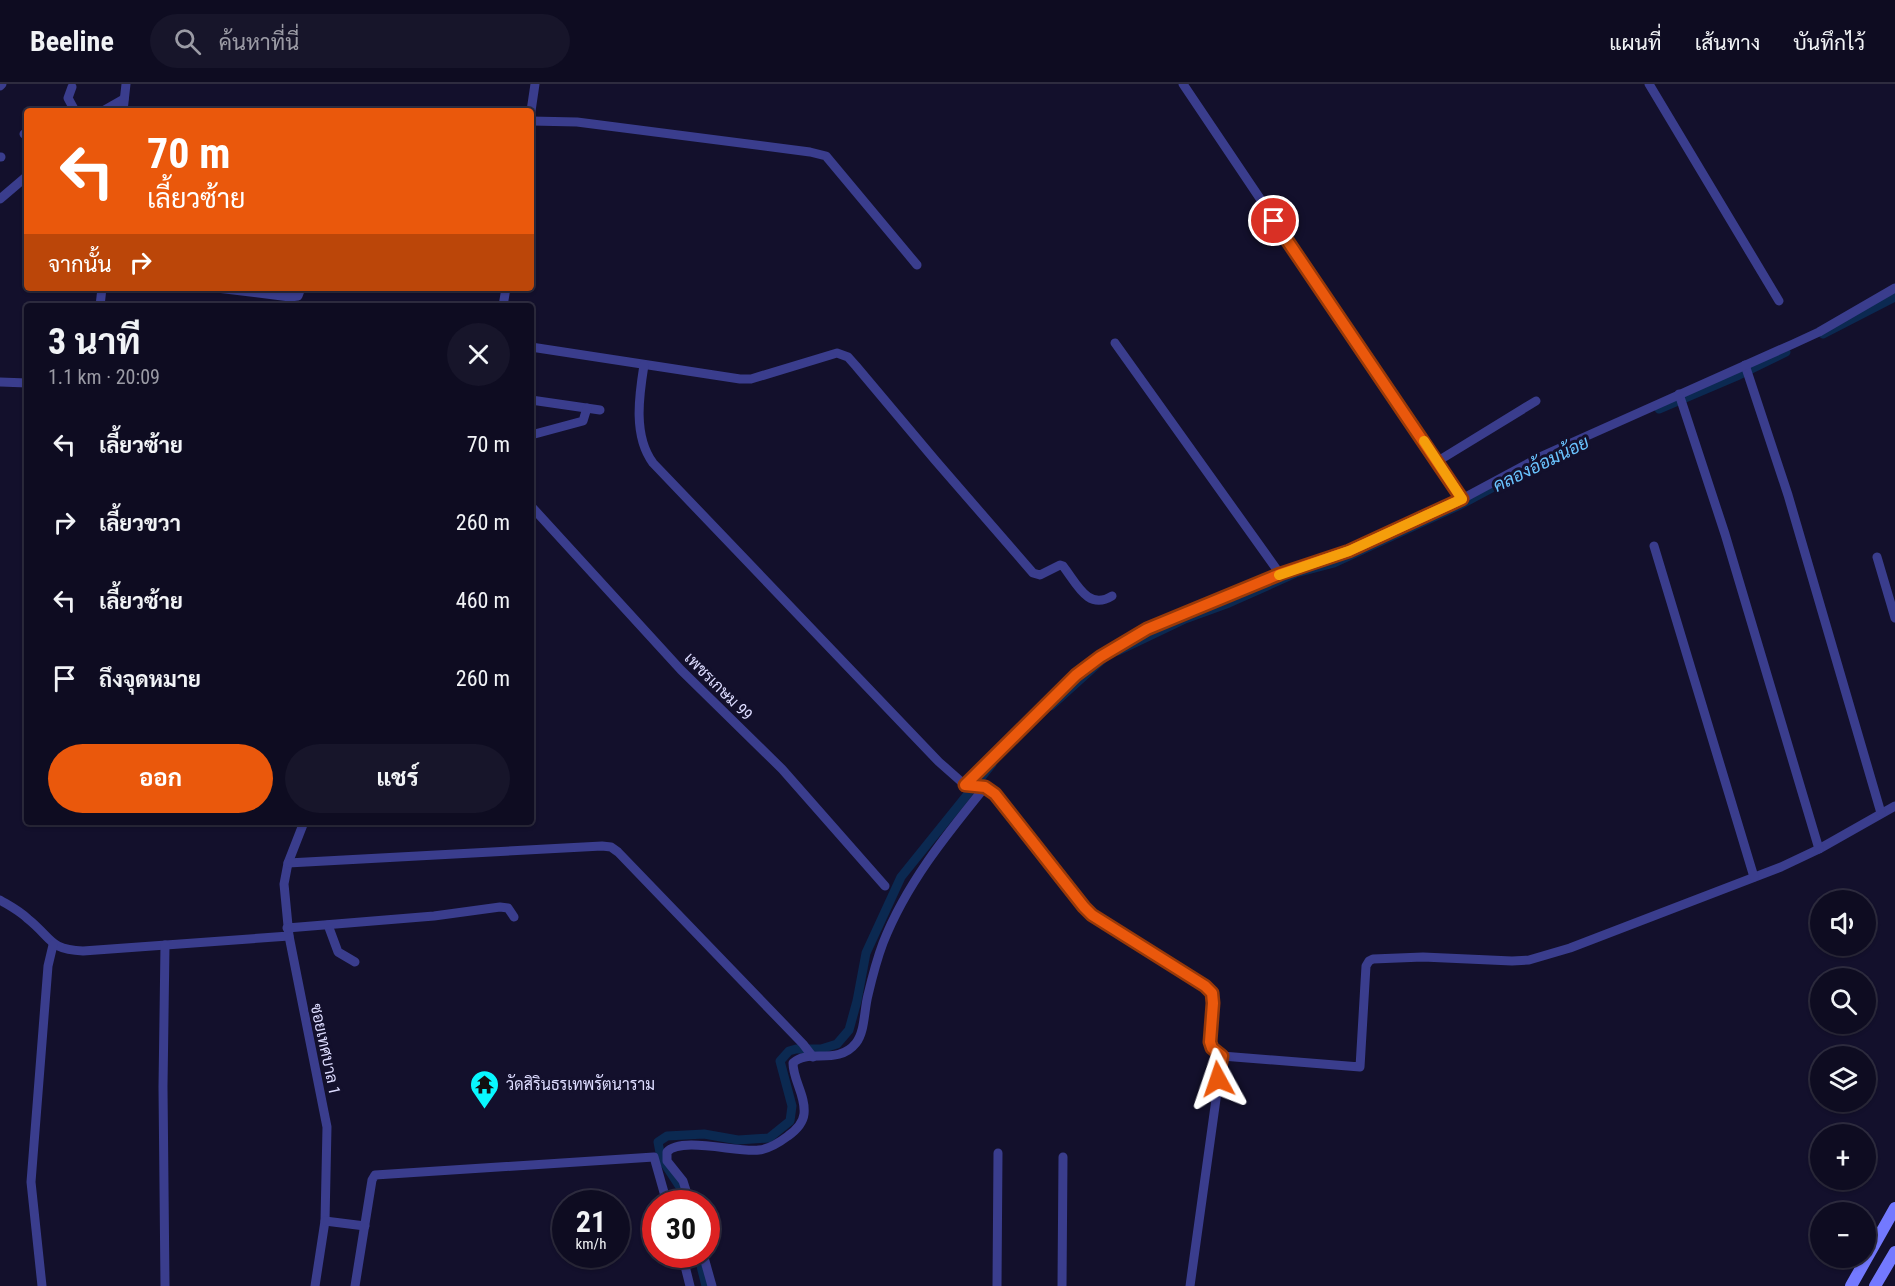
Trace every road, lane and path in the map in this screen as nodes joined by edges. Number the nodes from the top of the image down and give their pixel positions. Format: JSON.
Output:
{"nodes":[{"id":1,"x":126,"y":84,"type":"edge"},
{"id":2,"x":535,"y":84,"type":"edge"},
{"id":3,"x":1183,"y":84,"type":"edge"},
{"id":4,"x":1648,"y":84,"type":"edge"},
{"id":5,"x":72,"y":87,"type":"dead end"},
{"id":6,"x":124,"y":99,"type":"junction"},
{"id":7,"x":73,"y":108,"type":"edge"},
{"id":8,"x":108,"y":108,"type":"edge"},
{"id":9,"x":123,"y":108,"type":"edge"},
{"id":10,"x":531,"y":108,"type":"edge"},
{"id":11,"x":534,"y":121,"type":"edge"},
{"id":12,"x":24,"y":179,"type":"edge"},
{"id":13,"x":0,"y":199,"type":"edge"},
{"id":14,"x":917,"y":265,"type":"dead end"},
{"id":15,"x":1895,"y":288,"type":"edge"},
{"id":16,"x":242,"y":291,"type":"edge"},
{"id":17,"x":300,"y":291,"type":"edge"},
{"id":18,"x":1779,"y":301,"type":"dead end"},
{"id":19,"x":1115,"y":343,"type":"dead end"},
{"id":20,"x":534,"y":347,"type":"edge"},
{"id":21,"x":644,"y":365,"type":"junction"},
{"id":22,"x":1746,"y":369,"type":"junction"},
{"id":23,"x":0,"y":382,"type":"edge"},
{"id":24,"x":24,"y":383,"type":"edge"},
{"id":25,"x":1681,"y":397,"type":"junction"},
{"id":26,"x":534,"y":400,"type":"edge"},
{"id":27,"x":1536,"y":401,"type":"dead end"},
{"id":28,"x":586,"y":408,"type":"junction"},
{"id":29,"x":600,"y":410,"type":"dead end"},
{"id":30,"x":534,"y":434,"type":"edge"},
{"id":31,"x":1438,"y":461,"type":"junction"},
{"id":32,"x":1462,"y":499,"type":"junction"},
{"id":33,"x":534,"y":509,"type":"edge"},
{"id":34,"x":1654,"y":546,"type":"dead end"},
{"id":35,"x":1877,"y":557,"type":"dead end"},
{"id":36,"x":1280,"y":574,"type":"junction"},
{"id":37,"x":1112,"y":596,"type":"dead end"},
{"id":38,"x":1895,"y":618,"type":"edge"},
{"id":39,"x":967,"y":785,"type":"junction"},
{"id":40,"x":984,"y":787,"type":"junction"},
{"id":41,"x":1895,"y":807,"type":"edge"},
{"id":42,"x":1881,"y":813,"type":"junction"},
{"id":43,"x":303,"y":825,"type":"edge"},
{"id":44,"x":1819,"y":849,"type":"junction"},
{"id":45,"x":288,"y":862,"type":"junction"},
{"id":46,"x":1754,"y":877,"type":"junction"},
{"id":47,"x":885,"y":886,"type":"dead end"},
{"id":48,"x":0,"y":900,"type":"edge"},
{"id":49,"x":514,"y":916,"type":"dead end"},
{"id":50,"x":328,"y":925,"type":"junction"},
{"id":51,"x":288,"y":932,"type":"junction"},
{"id":52,"x":53,"y":945,"type":"junction"},
{"id":53,"x":165,"y":945,"type":"junction"},
{"id":54,"x":355,"y":962,"type":"dead end"},
{"id":55,"x":812,"y":1056,"type":"junction"},
{"id":56,"x":1222,"y":1056,"type":"junction"},
{"id":57,"x":998,"y":1153,"type":"dead end"},
{"id":58,"x":1063,"y":1157,"type":"dead end"},
{"id":59,"x":663,"y":1190,"type":"edge"},
{"id":60,"x":686,"y":1190,"type":"edge"},
{"id":61,"x":1895,"y":1208,"type":"edge"},
{"id":62,"x":325,"y":1221,"type":"junction"},
{"id":63,"x":365,"y":1226,"type":"junction"},
{"id":64,"x":1895,"y":1252,"type":"edge"},
{"id":65,"x":686,"y":1268,"type":"edge"},
{"id":66,"x":707,"y":1268,"type":"edge"},
{"id":67,"x":42,"y":1286,"type":"edge"},
{"id":68,"x":165,"y":1286,"type":"edge"},
{"id":69,"x":315,"y":1286,"type":"edge"},
{"id":70,"x":355,"y":1286,"type":"edge"},
{"id":71,"x":690,"y":1286,"type":"edge"},
{"id":72,"x":712,"y":1286,"type":"edge"},
{"id":73,"x":998,"y":1286,"type":"edge"},
{"id":74,"x":1062,"y":1286,"type":"edge"},
{"id":75,"x":1190,"y":1286,"type":"edge"},
{"id":76,"x":1851,"y":1286,"type":"edge"},
{"id":77,"x":1875,"y":1286,"type":"edge"}],
"edges":[{"from":1,"to":6,"type":"street"},
{"from":2,"to":10,"type":"street"},
{"from":3,"to":31,"type":"street"},
{"from":4,"to":18,"type":"street"},
{"from":5,"to":7,"type":"street"},
{"from":6,"to":8,"type":"street"},
{"from":6,"to":9,"type":"street"},
{"from":11,"to":14,"type":"street"},
{"from":12,"to":13,"type":"street"},
{"from":15,"to":22,"type":"street"},
{"from":16,"to":17,"type":"street"},
{"from":19,"to":36,"type":"street"},
{"from":20,"to":21,"type":"street"},
{"from":21,"to":37,"type":"street"},
{"from":21,"to":39,"type":"street"},
{"from":22,"to":25,"type":"street"},
{"from":22,"to":42,"type":"street"},
{"from":23,"to":24,"type":"street"},
{"from":25,"to":32,"type":"street"},
{"from":25,"to":44,"type":"street"},
{"from":26,"to":28,"type":"street"},
{"from":27,"to":31,"type":"street"},
{"from":28,"to":29,"type":"street"},
{"from":28,"to":30,"type":"street"},
{"from":31,"to":32,"type":"street"},
{"from":32,"to":36,"type":"street"},
{"from":33,"to":47,"type":"street","name":"เพชรเกษม 99"},
{"from":34,"to":46,"type":"street"},
{"from":35,"to":38,"type":"street"},
{"from":36,"to":39,"type":"street"},
{"from":39,"to":40,"type":"street"},
{"from":40,"to":55,"type":"street"},
{"from":40,"to":56,"type":"street"},
{"from":41,"to":42,"type":"street"},
{"from":42,"to":44,"type":"street"},
{"from":43,"to":45,"type":"street","name":"ซอยเทศบาล 1"},
{"from":44,"to":46,"type":"street"},
{"from":45,"to":51,"type":"street","name":"ซอยเทศบาล 1"},
{"from":45,"to":55,"type":"street"},
{"from":46,"to":56,"type":"street"},
{"from":48,"to":52,"type":"street"},
{"from":49,"to":50,"type":"street"},
{"from":50,"to":51,"type":"street"},
{"from":50,"to":54,"type":"street"},
{"from":51,"to":53,"type":"street"},
{"from":51,"to":62,"type":"street","name":"ซอยเทศบาล 1"},
{"from":52,"to":53,"type":"street"},
{"from":52,"to":67,"type":"street"},
{"from":53,"to":68,"type":"street"},
{"from":55,"to":60,"type":"street"},
{"from":56,"to":75,"type":"street"},
{"from":57,"to":73,"type":"street"},
{"from":58,"to":74,"type":"street"},
{"from":59,"to":63,"type":"street"},
{"from":61,"to":76,"type":"main road"},
{"from":62,"to":63,"type":"street"},
{"from":62,"to":69,"type":"street","name":"ซอยเทศบาล 1"},
{"from":63,"to":70,"type":"street"},
{"from":64,"to":77,"type":"main road"},
{"from":65,"to":71,"type":"street"},
{"from":66,"to":72,"type":"street"}]}
